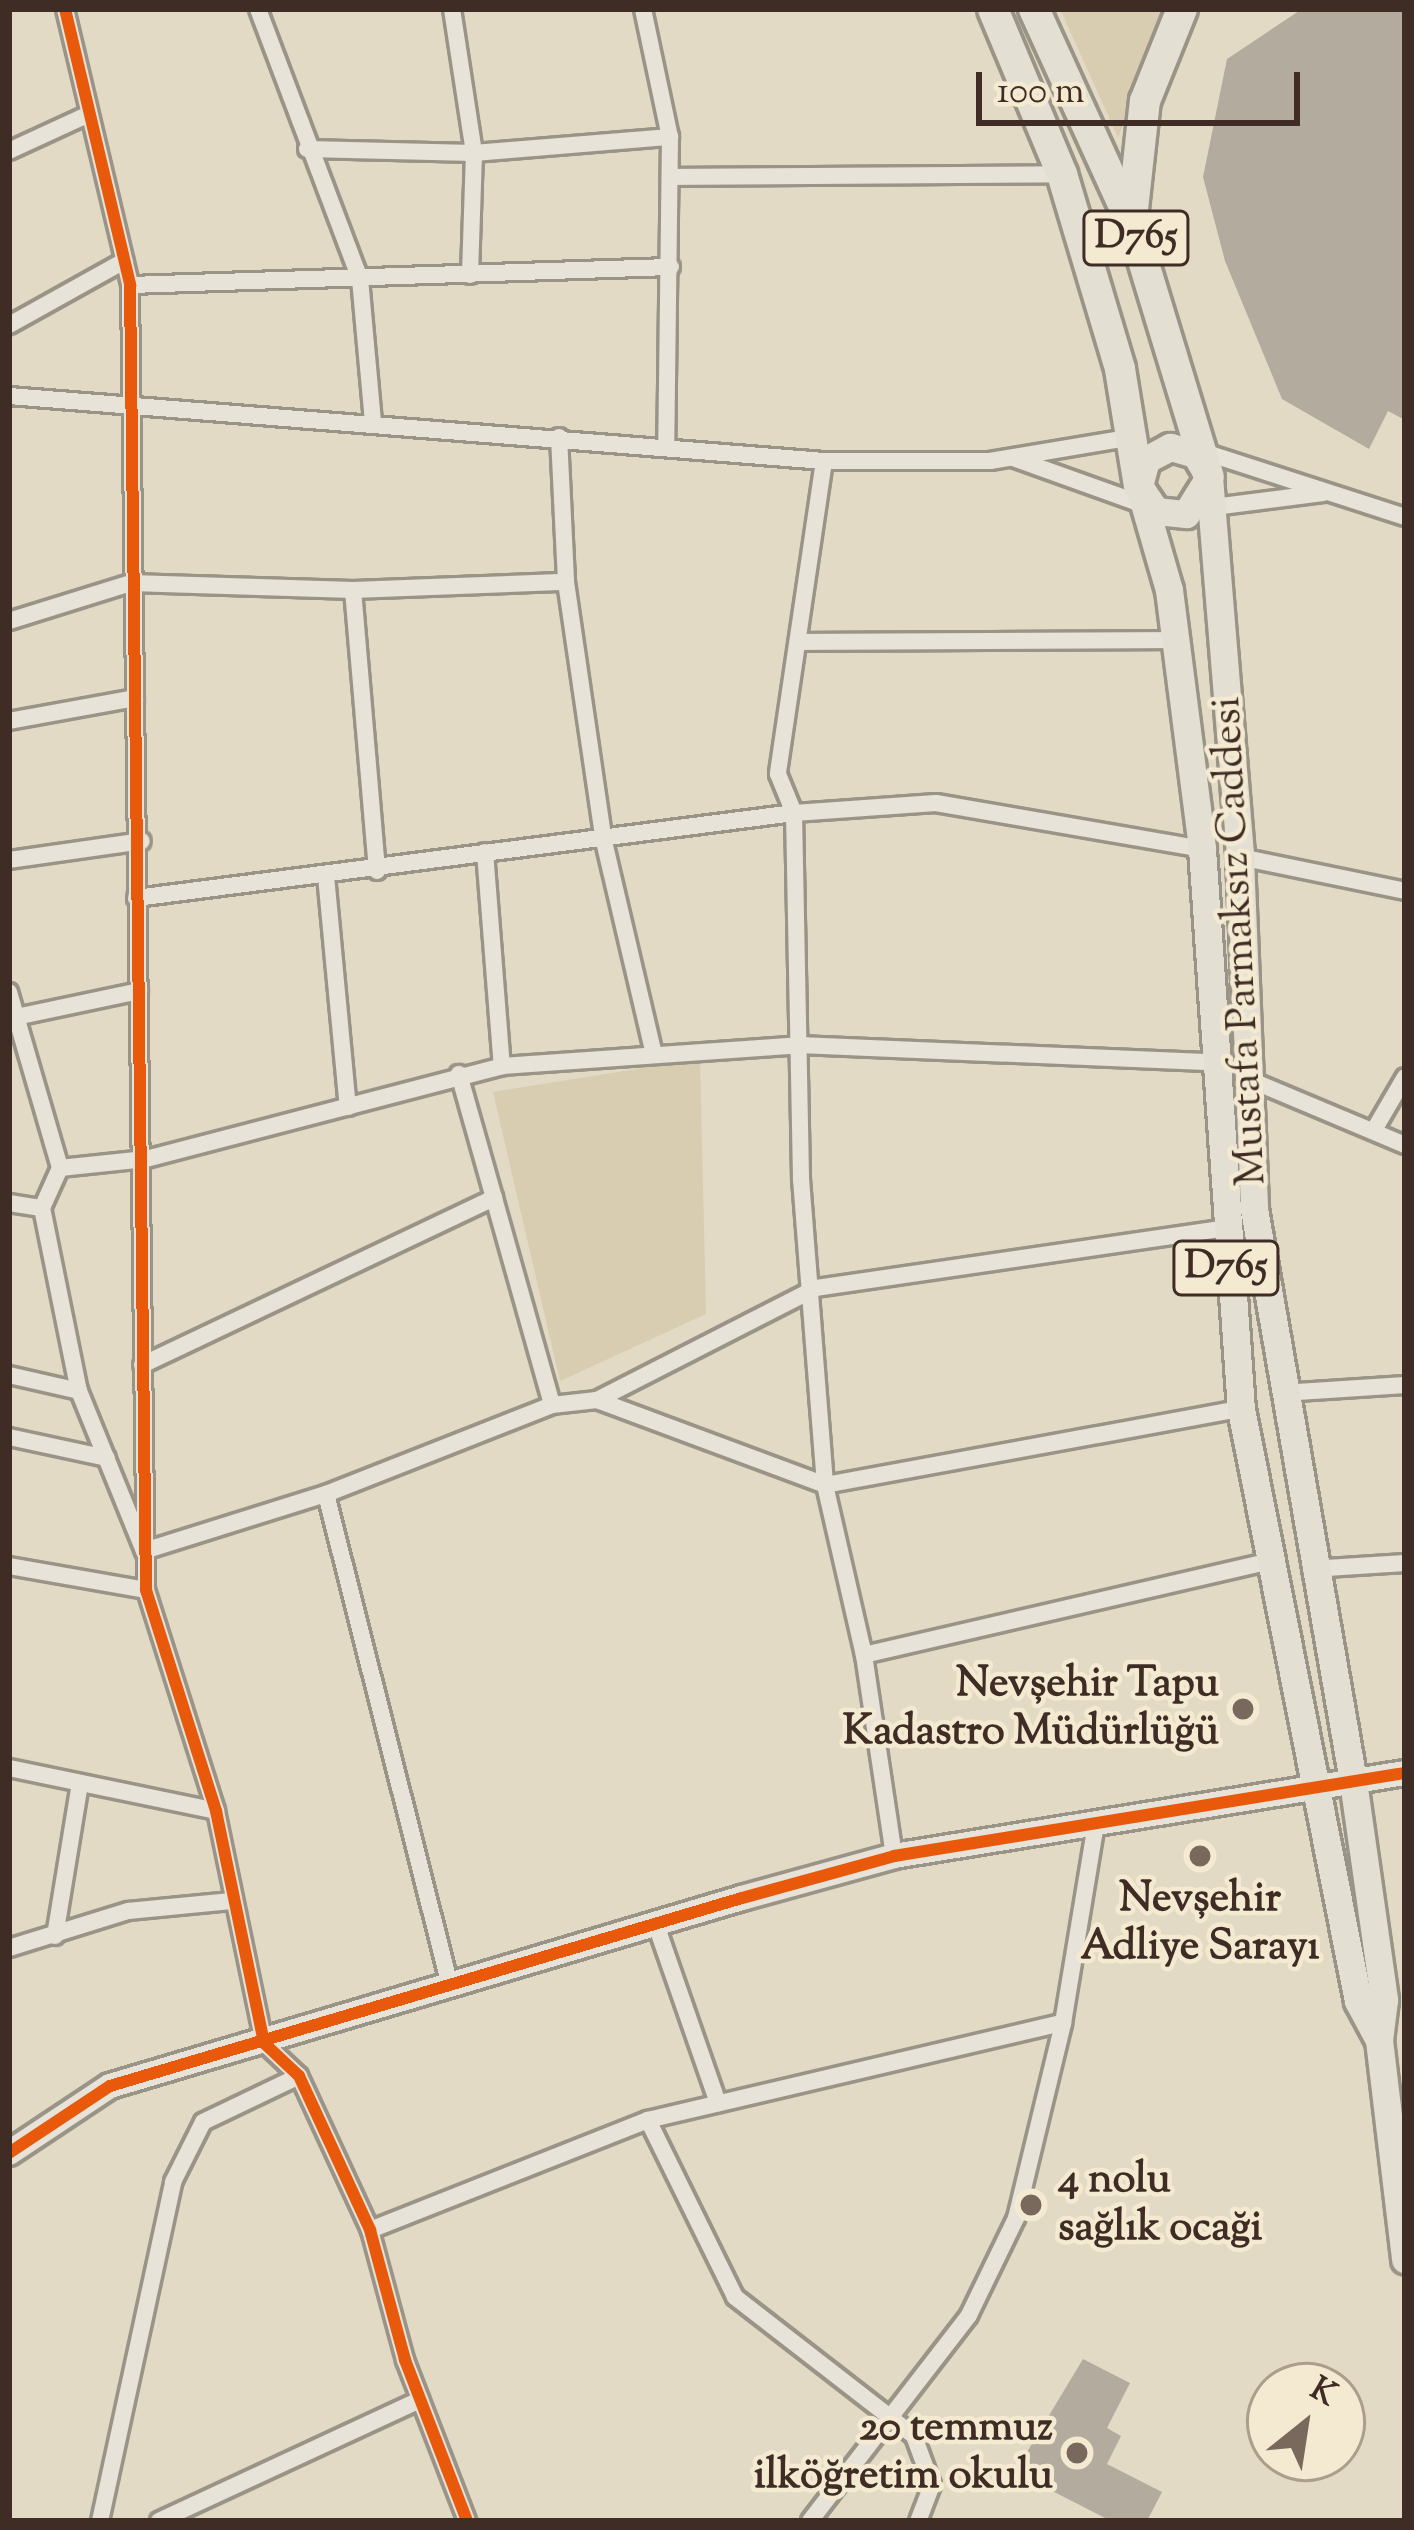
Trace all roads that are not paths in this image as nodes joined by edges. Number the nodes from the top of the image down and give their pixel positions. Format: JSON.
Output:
{"nodes":[{"id":1,"x":65,"y":9,"type":"edge"},
{"id":2,"x":258,"y":9,"type":"edge"},
{"id":3,"x":452,"y":9,"type":"edge"},
{"id":4,"x":643,"y":9,"type":"edge"},
{"id":5,"x":993,"y":9,"type":"edge"},
{"id":6,"x":1034,"y":9,"type":"edge"},
{"id":7,"x":1182,"y":9,"type":"edge"},
{"id":8,"x":89,"y":114,"type":"junction"},
{"id":9,"x":670,"y":137,"type":"junction"},
{"id":10,"x":307,"y":149,"type":"junction"},
{"id":11,"x":9,"y":151,"type":"edge"},
{"id":12,"x":474,"y":152,"type":"junction"},
{"id":13,"x":1062,"y":175,"type":"junction"},
{"id":14,"x":670,"y":177,"type":"junction"},
{"id":15,"x":1132,"y":224,"type":"junction"},
{"id":16,"x":124,"y":261,"type":"junction"},
{"id":17,"x":671,"y":267,"type":"junction"},
{"id":18,"x":470,"y":274,"type":"junction"},
{"id":19,"x":360,"y":279,"type":"junction"},
{"id":20,"x":130,"y":285,"type":"junction"},
{"id":21,"x":9,"y":325,"type":"edge"},
{"id":22,"x":9,"y":396,"type":"edge"},
{"id":23,"x":135,"y":410,"type":"junction"},
{"id":24,"x":373,"y":422,"type":"junction"},
{"id":25,"x":559,"y":437,"type":"junction"},
{"id":26,"x":1133,"y":437,"type":"junction"},
{"id":27,"x":667,"y":444,"type":"junction"},
{"id":28,"x":1012,"y":458,"type":"junction"},
{"id":29,"x":824,"y":460,"type":"junction"},
{"id":30,"x":1199,"y":479,"type":"junction"},
{"id":31,"x":1330,"y":493,"type":"junction"},
{"id":32,"x":1147,"y":501,"type":"junction"},
{"id":33,"x":1405,"y":517,"type":"edge"},
{"id":34,"x":566,"y":582,"type":"junction"},
{"id":35,"x":130,"y":583,"type":"junction"},
{"id":36,"x":353,"y":590,"type":"junction"},
{"id":37,"x":9,"y":621,"type":"edge"},
{"id":38,"x":1177,"y":640,"type":"junction"},
{"id":39,"x":799,"y":642,"type":"junction"},
{"id":40,"x":135,"y":698,"type":"junction"},
{"id":41,"x":9,"y":722,"type":"edge"},
{"id":42,"x":794,"y":813,"type":"junction"},
{"id":43,"x":603,"y":837,"type":"junction"},
{"id":44,"x":142,"y":842,"type":"junction"},
{"id":45,"x":1202,"y":849,"type":"junction"},
{"id":46,"x":485,"y":852,"type":"junction"},
{"id":47,"x":1240,"y":857,"type":"junction"},
{"id":48,"x":9,"y":860,"type":"edge"},
{"id":49,"x":377,"y":871,"type":"junction"},
{"id":50,"x":326,"y":876,"type":"junction"},
{"id":51,"x":1405,"y":891,"type":"edge"},
{"id":52,"x":136,"y":898,"type":"junction"},
{"id":53,"x":140,"y":991,"type":"junction"},
{"id":54,"x":9,"y":992,"type":"edge"},
{"id":55,"x":16,"y":1017,"type":"junction"},
{"id":56,"x":799,"y":1045,"type":"junction"},
{"id":57,"x":652,"y":1050,"type":"junction"},
{"id":58,"x":1212,"y":1062,"type":"junction"},
{"id":59,"x":502,"y":1066,"type":"junction"},
{"id":60,"x":459,"y":1074,"type":"junction"},
{"id":61,"x":1405,"y":1077,"type":"edge"},
{"id":62,"x":1249,"y":1079,"type":"junction"},
{"id":63,"x":348,"y":1107,"type":"junction"},
{"id":64,"x":1374,"y":1130,"type":"junction"},
{"id":65,"x":1405,"y":1144,"type":"edge"},
{"id":66,"x":146,"y":1159,"type":"junction"},
{"id":67,"x":60,"y":1168,"type":"junction"},
{"id":68,"x":494,"y":1198,"type":"junction"},
{"id":69,"x":9,"y":1203,"type":"edge"},
{"id":70,"x":42,"y":1208,"type":"junction"},
{"id":71,"x":1222,"y":1229,"type":"junction"},
{"id":72,"x":816,"y":1288,"type":"junction"},
{"id":73,"x":142,"y":1365,"type":"junction"},
{"id":74,"x":9,"y":1375,"type":"edge"},
{"id":75,"x":1405,"y":1385,"type":"edge"},
{"id":76,"x":80,"y":1390,"type":"junction"},
{"id":77,"x":1281,"y":1393,"type":"junction"},
{"id":78,"x":597,"y":1400,"type":"junction"},
{"id":79,"x":552,"y":1406,"type":"junction"},
{"id":80,"x":1241,"y":1409,"type":"junction"},
{"id":81,"x":9,"y":1437,"type":"edge"},
{"id":82,"x":106,"y":1458,"type":"junction"},
{"id":83,"x":825,"y":1486,"type":"junction"},
{"id":84,"x":326,"y":1494,"type":"junction"},
{"id":85,"x":144,"y":1551,"type":"junction"},
{"id":86,"x":1267,"y":1562,"type":"junction"},
{"id":87,"x":1405,"y":1563,"type":"edge"},
{"id":88,"x":9,"y":1566,"type":"edge"},
{"id":89,"x":1311,"y":1569,"type":"junction"},
{"id":90,"x":146,"y":1590,"type":"junction"},
{"id":91,"x":864,"y":1655,"type":"junction"},
{"id":92,"x":9,"y":1768,"type":"edge"},
{"id":93,"x":1405,"y":1773,"type":"edge"},
{"id":94,"x":1353,"y":1781,"type":"junction"},
{"id":95,"x":80,"y":1783,"type":"junction"},
{"id":96,"x":1317,"y":1786,"type":"junction"},
{"id":97,"x":216,"y":1811,"type":"junction"},
{"id":98,"x":1096,"y":1823,"type":"junction"},
{"id":99,"x":894,"y":1856,"type":"junction"},
{"id":100,"x":232,"y":1901,"type":"junction"},
{"id":101,"x":655,"y":1922,"type":"junction"},
{"id":102,"x":56,"y":1936,"type":"junction"},
{"id":103,"x":9,"y":1948,"type":"edge"},
{"id":104,"x":450,"y":1986,"type":"junction"},
{"id":105,"x":1063,"y":2023,"type":"junction"},
{"id":106,"x":1378,"y":2040,"type":"junction"},
{"id":107,"x":264,"y":2043,"type":"junction"},
{"id":108,"x":299,"y":2076,"type":"junction"},
{"id":109,"x":718,"y":2103,"type":"junction"},
{"id":110,"x":648,"y":2120,"type":"junction"},
{"id":111,"x":9,"y":2153,"type":"edge"},
{"id":112,"x":370,"y":2230,"type":"junction"},
{"id":113,"x":1405,"y":2259,"type":"edge"},
{"id":114,"x":420,"y":2400,"type":"junction"},
{"id":115,"x":892,"y":2415,"type":"junction"},
{"id":116,"x":99,"y":2521,"type":"edge"},
{"id":117,"x":159,"y":2521,"type":"edge"},
{"id":118,"x":467,"y":2521,"type":"edge"},
{"id":119,"x":810,"y":2521,"type":"edge"},
{"id":120,"x":918,"y":2521,"type":"edge"}],
"edges":[{"from":1,"to":8,"type":"street"},
{"from":2,"to":10,"type":"street"},
{"from":3,"to":12,"type":"street"},
{"from":4,"to":9,"type":"street"},
{"from":5,"to":13,"type":"highway","number":"D765"},
{"from":6,"to":15,"type":"highway","name":"Mustafa Parmaksız Caddesi","number":"D765"},
{"from":7,"to":15,"type":"highway"},
{"from":8,"to":11,"type":"street"},
{"from":8,"to":16,"type":"street"},
{"from":9,"to":12,"type":"street"},
{"from":9,"to":14,"type":"street"},
{"from":10,"to":12,"type":"street"},
{"from":10,"to":19,"type":"street"},
{"from":12,"to":18,"type":"street"},
{"from":13,"to":14,"type":"street"},
{"from":13,"to":26,"type":"highway","number":"D765"},
{"from":14,"to":17,"type":"street"},
{"from":15,"to":30,"type":"highway","name":"Mustafa Parmaksız Caddesi","number":"D765"},
{"from":16,"to":20,"type":"street"},
{"from":16,"to":21,"type":"street"},
{"from":17,"to":18,"type":"street"},
{"from":17,"to":27,"type":"street"},
{"from":18,"to":19,"type":"street"},
{"from":19,"to":20,"type":"street"},
{"from":19,"to":24,"type":"street"},
{"from":20,"to":23,"type":"street"},
{"from":22,"to":23,"type":"street"},
{"from":23,"to":24,"type":"street"},
{"from":23,"to":35,"type":"street"},
{"from":24,"to":25,"type":"street"},
{"from":25,"to":27,"type":"street"},
{"from":25,"to":34,"type":"street"},
{"from":26,"to":28,"type":"street"},
{"from":26,"to":30,"type":"street"},
{"from":26,"to":32,"type":"highway","number":"D765"},
{"from":27,"to":29,"type":"street"},
{"from":28,"to":29,"type":"street"},
{"from":28,"to":32,"type":"street"},
{"from":29,"to":39,"type":"street"},
{"from":30,"to":31,"type":"street"},
{"from":30,"to":31,"type":"street"},
{"from":30,"to":32,"type":"main road"},
{"from":30,"to":32,"type":"main road"},
{"from":30,"to":47,"type":"main road","name":"Mustafa Parmaksız Caddesi","number":"D765"},
{"from":31,"to":33,"type":"street"},
{"from":32,"to":38,"type":"main road","name":"Mustafa Parmaksız Caddesi","number":"D765"},
{"from":34,"to":36,"type":"street"},
{"from":34,"to":43,"type":"street"},
{"from":35,"to":36,"type":"street"},
{"from":35,"to":37,"type":"street"},
{"from":35,"to":40,"type":"street"},
{"from":36,"to":49,"type":"street"},
{"from":38,"to":39,"type":"street"},
{"from":38,"to":45,"type":"main road","name":"Mustafa Parmaksız Caddesi","number":"D765"},
{"from":39,"to":42,"type":"street"},
{"from":40,"to":41,"type":"street"},
{"from":40,"to":44,"type":"street"},
{"from":42,"to":43,"type":"street"},
{"from":42,"to":45,"type":"street"},
{"from":42,"to":56,"type":"street"},
{"from":43,"to":46,"type":"street"},
{"from":43,"to":57,"type":"street"},
{"from":44,"to":48,"type":"street"},
{"from":44,"to":52,"type":"street"},
{"from":45,"to":58,"type":"main road","name":"Mustafa Parmaksız Caddesi","number":"D765"},
{"from":46,"to":49,"type":"street"},
{"from":46,"to":59,"type":"street"},
{"from":47,"to":51,"type":"street"},
{"from":47,"to":62,"type":"main road","name":"Mustafa Parmaksız Caddesi","number":"D765"},
{"from":49,"to":50,"type":"street"},
{"from":50,"to":52,"type":"street"},
{"from":50,"to":63,"type":"street"},
{"from":52,"to":53,"type":"street"},
{"from":53,"to":55,"type":"street"},
{"from":53,"to":66,"type":"street"},
{"from":54,"to":55,"type":"street"},
{"from":55,"to":67,"type":"street"},
{"from":56,"to":57,"type":"street"},
{"from":56,"to":58,"type":"street"},
{"from":56,"to":72,"type":"street"},
{"from":57,"to":59,"type":"street"},
{"from":58,"to":71,"type":"main road","name":"Mustafa Parmaksız Caddesi","number":"D765"},
{"from":59,"to":60,"type":"street"},
{"from":60,"to":63,"type":"street"},
{"from":60,"to":68,"type":"street"},
{"from":61,"to":64,"type":"street"},
{"from":62,"to":64,"type":"street"},
{"from":62,"to":77,"type":"main road","name":"Mustafa Parmaksız Caddesi","number":"D765"},
{"from":63,"to":66,"type":"street"},
{"from":64,"to":65,"type":"street"},
{"from":66,"to":67,"type":"street"},
{"from":66,"to":73,"type":"street"},
{"from":67,"to":70,"type":"street"},
{"from":68,"to":73,"type":"street"},
{"from":68,"to":79,"type":"street"},
{"from":69,"to":70,"type":"street"},
{"from":70,"to":76,"type":"street"},
{"from":71,"to":72,"type":"street"},
{"from":71,"to":80,"type":"main road","name":"Mustafa Parmaksız Caddesi","number":"D765"},
{"from":72,"to":78,"type":"street"},
{"from":72,"to":83,"type":"street"},
{"from":73,"to":85,"type":"street"},
{"from":74,"to":76,"type":"street"},
{"from":75,"to":77,"type":"street"},
{"from":76,"to":82,"type":"street"},
{"from":77,"to":89,"type":"main road","name":"Mustafa Parmaksız Caddesi","number":"D765"},
{"from":78,"to":79,"type":"street"},
{"from":78,"to":83,"type":"street"},
{"from":79,"to":84,"type":"street"},
{"from":80,"to":83,"type":"street"},
{"from":80,"to":86,"type":"main road","name":"Mustafa Parmaksız Caddesi","number":"D765"},
{"from":81,"to":82,"type":"street"},
{"from":82,"to":85,"type":"street"},
{"from":83,"to":91,"type":"street"},
{"from":84,"to":85,"type":"street"},
{"from":84,"to":104,"type":"street"},
{"from":85,"to":90,"type":"street"},
{"from":86,"to":91,"type":"street"},
{"from":86,"to":96,"type":"main road","name":"Mustafa Parmaksız Caddesi","number":"D765"},
{"from":87,"to":89,"type":"street"},
{"from":88,"to":90,"type":"street"},
{"from":89,"to":94,"type":"main road","name":"Mustafa Parmaksız Caddesi","number":"D765"},
{"from":90,"to":97,"type":"street"},
{"from":91,"to":99,"type":"street"},
{"from":92,"to":95,"type":"street"},
{"from":93,"to":94,"type":"street"},
{"from":94,"to":96,"type":"street"},
{"from":94,"to":106,"type":"main road","name":"Mustafa Parmaksız Caddesi","number":"D765"},
{"from":95,"to":97,"type":"street"},
{"from":95,"to":102,"type":"street"},
{"from":96,"to":98,"type":"street"},
{"from":96,"to":106,"type":"main road","name":"Mustafa Parmaksız Caddesi","number":"D765"},
{"from":97,"to":100,"type":"street"},
{"from":98,"to":99,"type":"street"},
{"from":98,"to":105,"type":"street"},
{"from":99,"to":101,"type":"street"},
{"from":100,"to":102,"type":"street"},
{"from":100,"to":107,"type":"street"},
{"from":101,"to":104,"type":"street"},
{"from":101,"to":109,"type":"street"},
{"from":102,"to":103,"type":"street"},
{"from":104,"to":107,"type":"street"},
{"from":105,"to":109,"type":"street"},
{"from":105,"to":115,"type":"street"},
{"from":106,"to":113,"type":"main road","name":"Mustafa Parmaksız Caddesi","number":"D765"},
{"from":107,"to":108,"type":"street"},
{"from":107,"to":111,"type":"street"},
{"from":108,"to":112,"type":"street"},
{"from":108,"to":116,"type":"street"},
{"from":109,"to":110,"type":"street"},
{"from":110,"to":112,"type":"street"},
{"from":110,"to":115,"type":"street"},
{"from":112,"to":114,"type":"street"},
{"from":114,"to":117,"type":"street"},
{"from":114,"to":118,"type":"street"},
{"from":115,"to":119,"type":"street"},
{"from":115,"to":120,"type":"street"}]}
